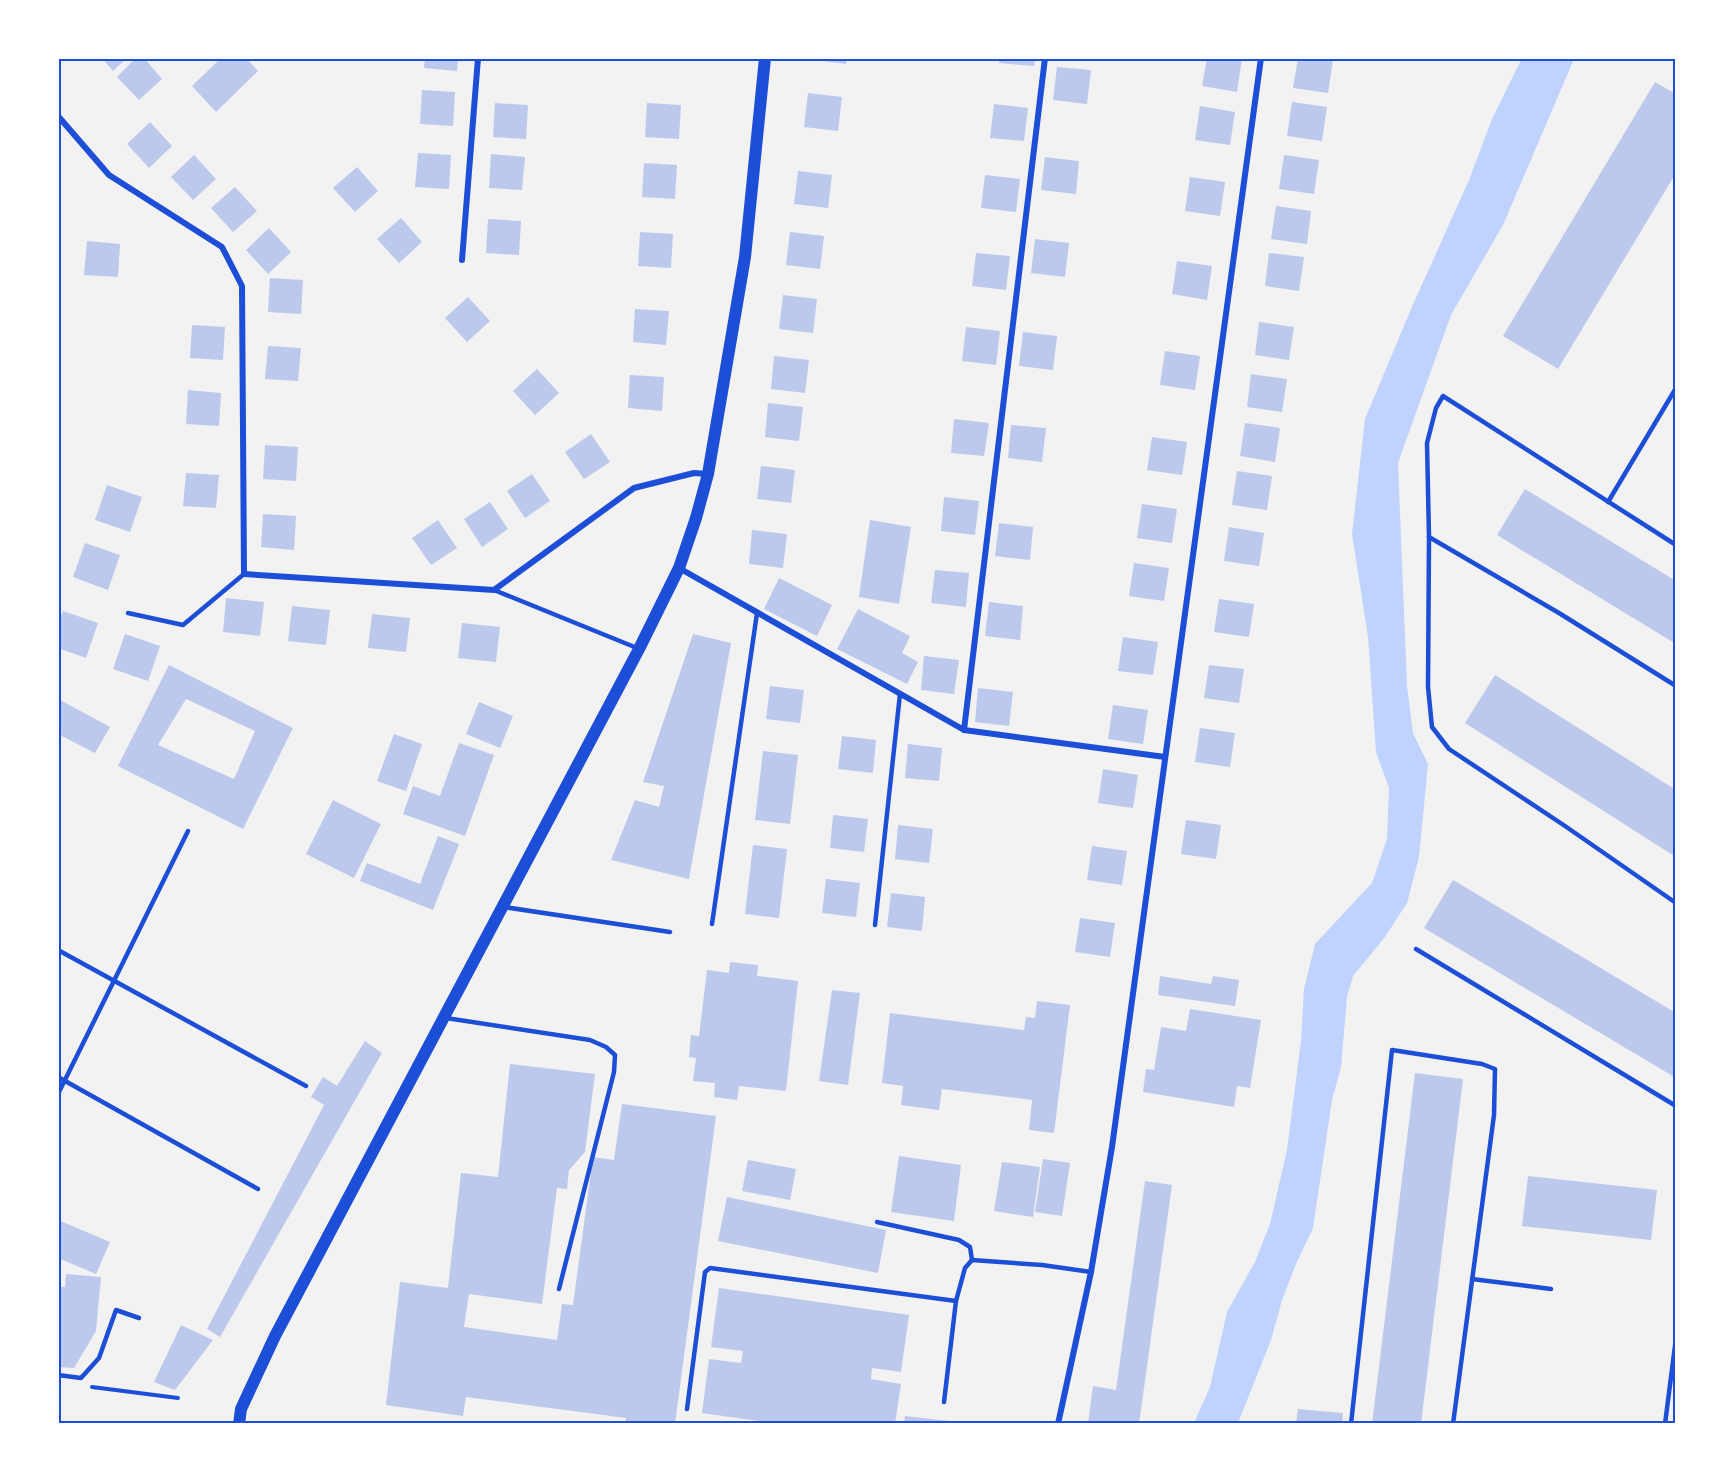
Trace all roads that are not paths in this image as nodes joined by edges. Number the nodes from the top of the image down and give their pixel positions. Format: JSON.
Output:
{"nodes":[{"id":1,"x":478,"y":58,"type":"edge"},
{"id":2,"x":765,"y":58,"type":"edge"},
{"id":3,"x":1045,"y":58,"type":"edge"},
{"id":4,"x":1261,"y":58,"type":"edge"},
{"id":5,"x":58,"y":116,"type":"edge"},
{"id":6,"x":462,"y":260,"type":"dead end"},
{"id":7,"x":1676,"y":388,"type":"edge"},
{"id":8,"x":708,"y":474,"type":"junction"},
{"id":9,"x":1608,"y":502,"type":"junction"},
{"id":10,"x":1429,"y":537,"type":"junction"},
{"id":11,"x":1676,"y":545,"type":"edge"},
{"id":12,"x":679,"y":568,"type":"junction"},
{"id":13,"x":244,"y":574,"type":"junction"},
{"id":14,"x":494,"y":590,"type":"junction"},
{"id":15,"x":128,"y":613,"type":"dead end"},
{"id":16,"x":757,"y":613,"type":"junction"},
{"id":17,"x":639,"y":649,"type":"junction"},
{"id":18,"x":1676,"y":686,"type":"edge"},
{"id":19,"x":900,"y":694,"type":"junction"},
{"id":20,"x":964,"y":730,"type":"junction"},
{"id":21,"x":1165,"y":757,"type":"junction"},
{"id":22,"x":188,"y":831,"type":"dead end"},
{"id":23,"x":1676,"y":903,"type":"edge"},
{"id":24,"x":501,"y":906,"type":"junction"},
{"id":25,"x":712,"y":924,"type":"dead end"},
{"id":26,"x":874,"y":925,"type":"dead end"},
{"id":27,"x":670,"y":932,"type":"dead end"},
{"id":28,"x":1416,"y":949,"type":"dead end"},
{"id":29,"x":58,"y":950,"type":"edge"},
{"id":30,"x":114,"y":981,"type":"junction"},
{"id":31,"x":444,"y":1017,"type":"junction"},
{"id":32,"x":58,"y":1077,"type":"edge"},
{"id":33,"x":65,"y":1080,"type":"junction"},
{"id":34,"x":306,"y":1086,"type":"dead end"},
{"id":35,"x":58,"y":1094,"type":"edge"},
{"id":36,"x":1676,"y":1106,"type":"edge"},
{"id":37,"x":258,"y":1189,"type":"dead end"},
{"id":38,"x":877,"y":1222,"type":"dead end"},
{"id":39,"x":972,"y":1260,"type":"junction"},
{"id":40,"x":1091,"y":1272,"type":"junction"},
{"id":41,"x":1472,"y":1279,"type":"junction"},
{"id":42,"x":559,"y":1289,"type":"dead end"},
{"id":43,"x":1551,"y":1289,"type":"dead end"},
{"id":44,"x":956,"y":1301,"type":"junction"},
{"id":45,"x":139,"y":1318,"type":"dead end"},
{"id":46,"x":1676,"y":1338,"type":"edge"},
{"id":47,"x":58,"y":1375,"type":"edge"},
{"id":48,"x":944,"y":1402,"type":"dead end"},
{"id":49,"x":687,"y":1409,"type":"dead end"},
{"id":50,"x":239,"y":1424,"type":"edge"},
{"id":51,"x":1058,"y":1424,"type":"edge"},
{"id":52,"x":1351,"y":1424,"type":"edge"},
{"id":53,"x":1453,"y":1424,"type":"edge"},
{"id":54,"x":1665,"y":1424,"type":"edge"}],
"edges":[{"from":1,"to":6,"type":"street"},
{"from":2,"to":8,"type":"main road"},
{"from":3,"to":20,"type":"street"},
{"from":4,"to":21,"type":"street"},
{"from":5,"to":13,"type":"street"},
{"from":7,"to":9,"type":"lane"},
{"from":8,"to":12,"type":"main road"},
{"from":8,"to":14,"type":"street"},
{"from":9,"to":10,"type":"lane"},
{"from":9,"to":11,"type":"lane"},
{"from":10,"to":18,"type":"lane"},
{"from":10,"to":23,"type":"lane"},
{"from":12,"to":16,"type":"street"},
{"from":12,"to":17,"type":"main road"},
{"from":13,"to":14,"type":"street"},
{"from":13,"to":15,"type":"lane"},
{"from":14,"to":17,"type":"lane"},
{"from":16,"to":19,"type":"street"},
{"from":16,"to":25,"type":"lane"},
{"from":17,"to":24,"type":"main road"},
{"from":19,"to":20,"type":"street"},
{"from":19,"to":26,"type":"lane"},
{"from":20,"to":21,"type":"street"},
{"from":21,"to":40,"type":"street"},
{"from":22,"to":30,"type":"lane"},
{"from":24,"to":27,"type":"lane"},
{"from":24,"to":31,"type":"main road"},
{"from":28,"to":36,"type":"lane"},
{"from":29,"to":30,"type":"lane"},
{"from":30,"to":33,"type":"lane"},
{"from":30,"to":34,"type":"lane"},
{"from":31,"to":42,"type":"lane"},
{"from":31,"to":50,"type":"main road"},
{"from":32,"to":33,"type":"lane"},
{"from":33,"to":35,"type":"lane"},
{"from":33,"to":37,"type":"lane"},
{"from":38,"to":39,"type":"lane"},
{"from":39,"to":40,"type":"lane"},
{"from":39,"to":44,"type":"lane"},
{"from":40,"to":51,"type":"street"},
{"from":41,"to":43,"type":"lane"},
{"from":41,"to":52,"type":"lane"},
{"from":41,"to":53,"type":"lane"},
{"from":44,"to":48,"type":"lane"},
{"from":44,"to":49,"type":"lane"},
{"from":45,"to":47,"type":"lane"},
{"from":46,"to":54,"type":"lane"}]}
